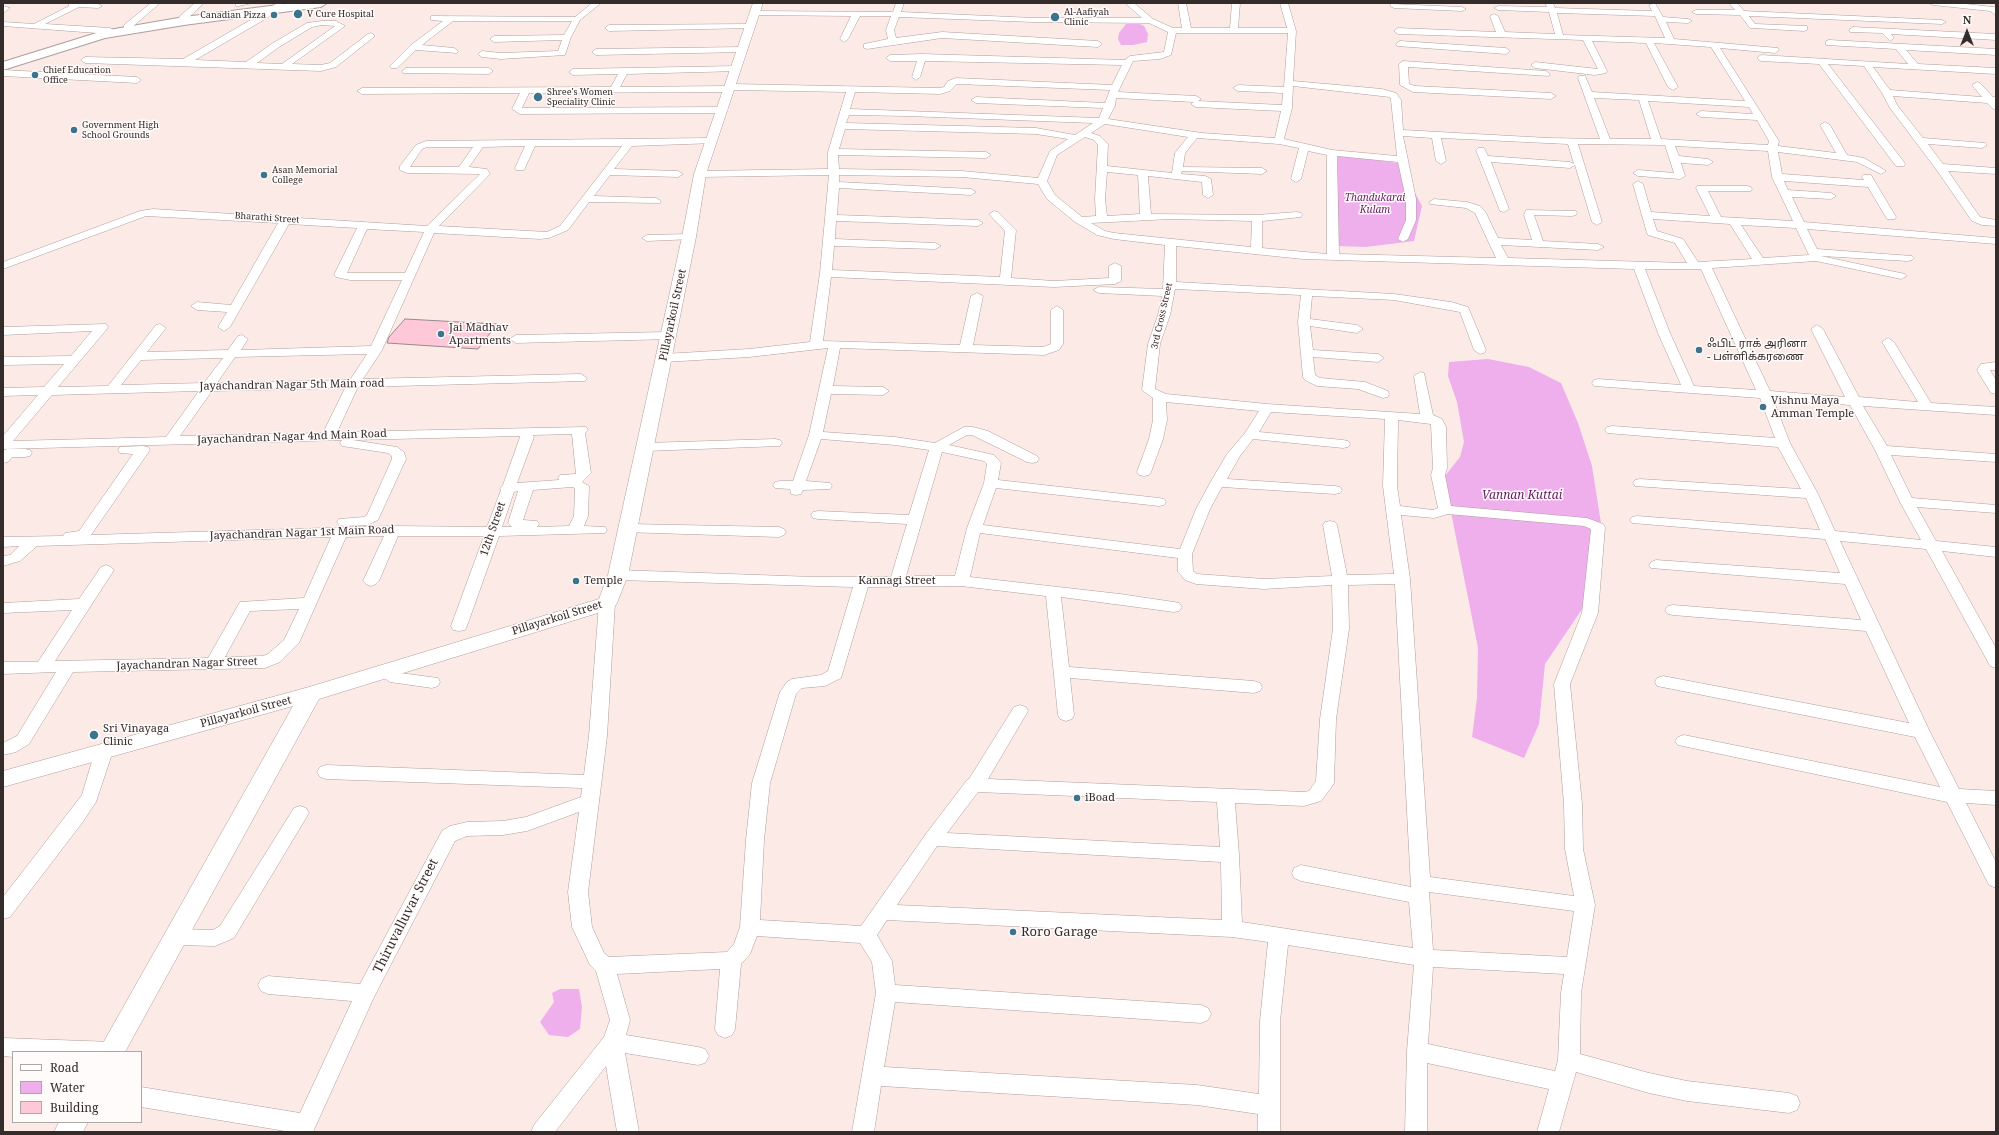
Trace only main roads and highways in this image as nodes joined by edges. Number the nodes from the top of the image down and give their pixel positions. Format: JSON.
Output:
{"nodes":[{"id":1,"x":297,"y":3,"type":"edge"},
{"id":2,"x":321,"y":3,"type":"edge"},
{"id":3,"x":279,"y":6,"type":"edge"},
{"id":4,"x":183,"y":20,"type":"junction"},
{"id":5,"x":3,"y":62,"type":"edge"},
{"id":6,"x":3,"y":66,"type":"edge"}],
"edges":[{"from":1,"to":3,"type":"main road"},
{"from":2,"to":3,"type":"main road"},
{"from":3,"to":4,"type":"main road"},
{"from":4,"to":5,"type":"main road"},
{"from":4,"to":6,"type":"main road"}]}
